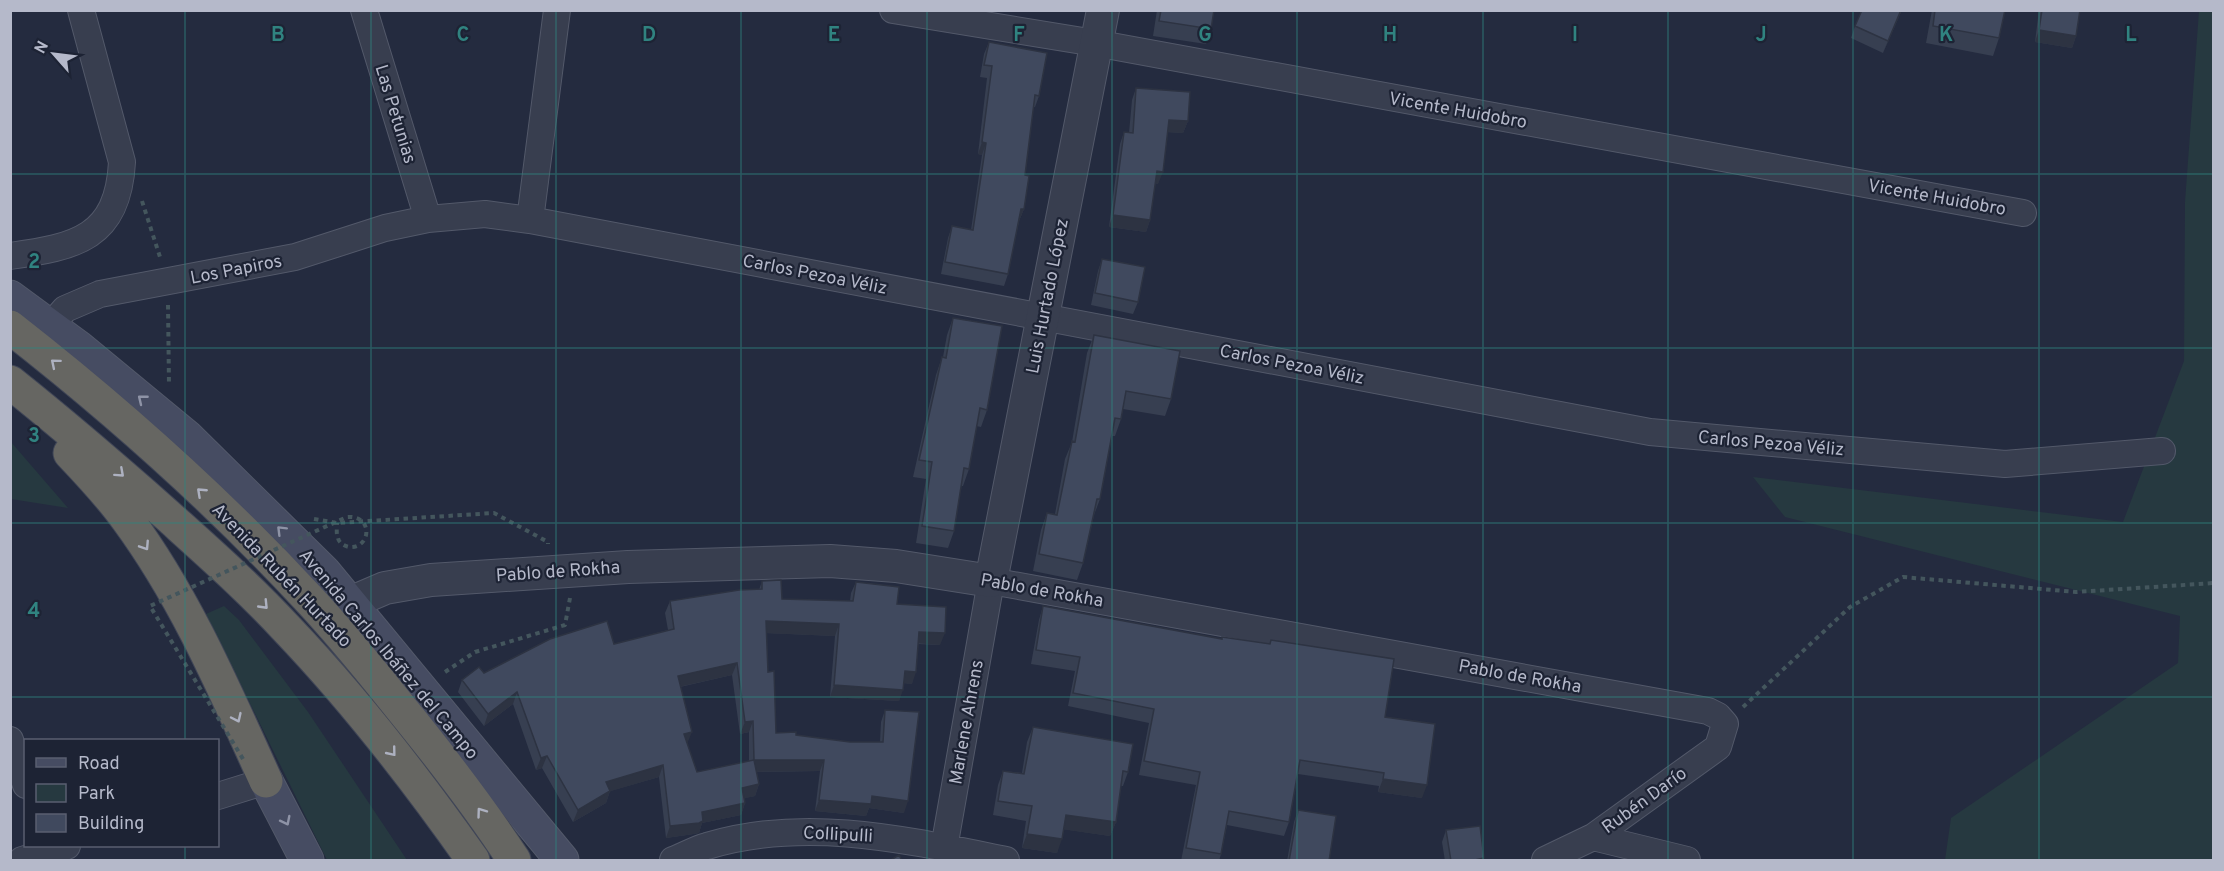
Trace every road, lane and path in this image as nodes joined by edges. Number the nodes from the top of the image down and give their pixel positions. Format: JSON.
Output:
{"nodes":[{"id":1,"x":81,"y":10,"type":"edge"},
{"id":2,"x":364,"y":10,"type":"edge"},
{"id":3,"x":557,"y":10,"type":"edge"},
{"id":4,"x":893,"y":10,"type":"edge"},
{"id":5,"x":1103,"y":10,"type":"edge"},
{"id":6,"x":1095,"y":43,"type":"junction"},
{"id":7,"x":2023,"y":213,"type":"dead end"},
{"id":8,"x":428,"y":219,"type":"junction"},
{"id":9,"x":530,"y":220,"type":"junction"},
{"id":10,"x":10,"y":256,"type":"edge"},
{"id":11,"x":10,"y":297,"type":"edge"},
{"id":12,"x":1043,"y":317,"type":"junction"},
{"id":13,"x":50,"y":326,"type":"junction"},
{"id":14,"x":10,"y":327,"type":"edge"},
{"id":15,"x":10,"y":382,"type":"edge"},
{"id":16,"x":10,"y":391,"type":"edge"},
{"id":17,"x":2162,"y":452,"type":"dead end"},
{"id":18,"x":576,"y":570,"type":"junction"},
{"id":19,"x":544,"y":572,"type":"junction"},
{"id":20,"x":991,"y":581,"type":"junction"},
{"id":21,"x":2214,"y":583,"type":"edge"},
{"id":22,"x":350,"y":603,"type":"junction"},
{"id":23,"x":444,"y":674,"type":"dead end"},
{"id":24,"x":1725,"y":724,"type":"junction"},
{"id":25,"x":10,"y":740,"type":"edge"},
{"id":26,"x":254,"y":770,"type":"junction"},
{"id":27,"x":24,"y":779,"type":"edge"},
{"id":28,"x":219,"y":795,"type":"edge"},
{"id":29,"x":1593,"y":837,"type":"junction"},
{"id":30,"x":53,"y":851,"type":"edge"},
{"id":31,"x":947,"y":854,"type":"edge"},
{"id":32,"x":22,"y":861,"type":"edge"},
{"id":33,"x":307,"y":861,"type":"edge"},
{"id":34,"x":473,"y":861,"type":"edge"},
{"id":35,"x":514,"y":861,"type":"edge"},
{"id":36,"x":562,"y":861,"type":"edge"},
{"id":37,"x":673,"y":861,"type":"edge"},
{"id":38,"x":1006,"y":861,"type":"edge"},
{"id":39,"x":1545,"y":861,"type":"edge"},
{"id":40,"x":1687,"y":861,"type":"edge"}],
"edges":[{"from":1,"to":10,"type":"street"},
{"from":2,"to":8,"type":"street","name":"Las Petunias"},
{"from":3,"to":9,"type":"street"},
{"from":4,"to":6,"type":"street","name":"Vicente Huidobro"},
{"from":5,"to":6,"type":"street","name":"Luis Hurtado López"},
{"from":6,"to":7,"type":"street","name":"Vicente Huidobro"},
{"from":6,"to":12,"type":"street","name":"Luis Hurtado López"},
{"from":8,"to":9,"type":"street","name":"Carlos Pezoa Véliz"},
{"from":8,"to":13,"type":"street","name":"Los Papiros"},
{"from":9,"to":12,"type":"street","name":"Carlos Pezoa Véliz"},
{"from":11,"to":13,"type":"main road","name":"Avenida Carlos Ibáñez del Campo"},
{"from":12,"to":17,"type":"street","name":"Carlos Pezoa Véliz"},
{"from":12,"to":20,"type":"street","name":"Luis Hurtado López"},
{"from":22,"to":13,"type":"main road","name":"Avenida Carlos Ibáñez del Campo","one_way":true},
{"from":35,"to":14,"type":"highway","name":"Avenida Rubén Hurtado","one_way":true},
{"from":15,"to":34,"type":"highway","name":"Avenida Rubén Hurtado","one_way":true},
{"from":16,"to":26,"type":"highway","one_way":true},
{"from":18,"to":19,"type":"street","name":"Pablo de Rokha"},
{"from":18,"to":20,"type":"street","name":"Pablo de Rokha"},
{"from":18,"to":23,"type":"path"},
{"from":19,"to":22,"type":"street","name":"Pablo de Rokha"},
{"from":19,"to":26,"type":"path","bridge":true},
{"from":20,"to":24,"type":"street","name":"Pablo de Rokha"},
{"from":20,"to":31,"type":"street","name":"Marlene Ahrens"},
{"from":21,"to":24,"type":"path"},
{"from":22,"to":36,"type":"main road","name":"Avenida Carlos Ibáñez del Campo"},
{"from":24,"to":29,"type":"street","name":"Rubén Darío"},
{"from":25,"to":27,"type":"street"},
{"from":26,"to":28,"type":"street"},
{"from":26,"to":33,"type":"main road","one_way":true},
{"from":29,"to":39,"type":"street","name":"Rubén Darío"},
{"from":29,"to":40,"type":"street"},
{"from":30,"to":32,"type":"street"},
{"from":31,"to":37,"type":"street","name":"Collipulli"},
{"from":31,"to":38,"type":"street","name":"Collipulli"}]}
